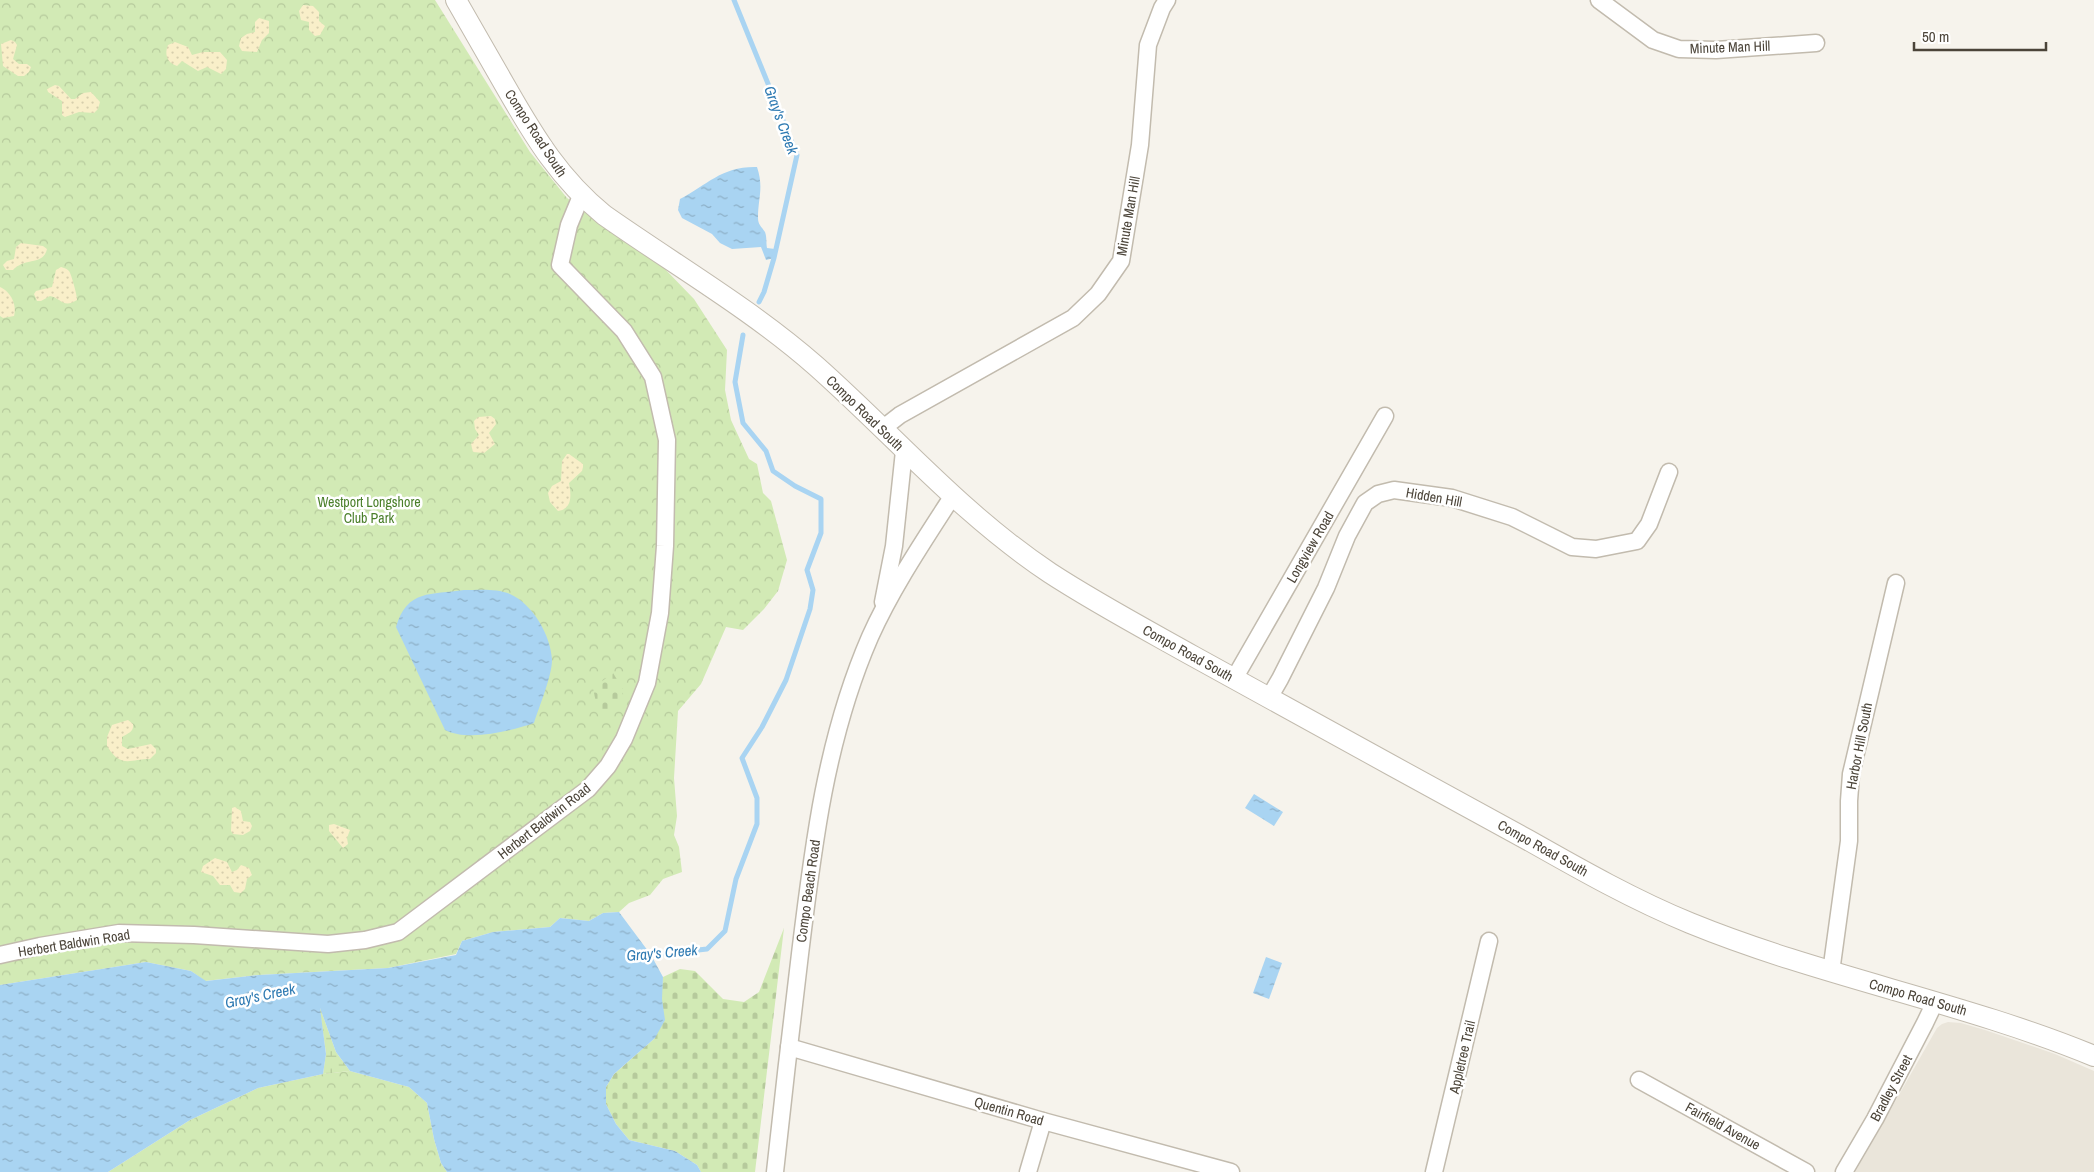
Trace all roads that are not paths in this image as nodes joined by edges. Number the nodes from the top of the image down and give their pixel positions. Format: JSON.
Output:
{"nodes":[{"id":1,"x":456,"y":0,"type":"edge"},
{"id":2,"x":1167,"y":0,"type":"edge"},
{"id":3,"x":1599,"y":0,"type":"edge"},
{"id":4,"x":1816,"y":43,"type":"dead end"},
{"id":5,"x":581,"y":196,"type":"junction"},
{"id":6,"x":1385,"y":416,"type":"dead end"},
{"id":7,"x":882,"y":429,"type":"junction"},
{"id":8,"x":904,"y":451,"type":"junction"},
{"id":9,"x":1668,"y":472,"type":"dead end"},
{"id":10,"x":952,"y":497,"type":"junction"},
{"id":11,"x":1896,"y":582,"type":"dead end"},
{"id":12,"x":879,"y":618,"type":"junction"},
{"id":13,"x":1234,"y":679,"type":"junction"},
{"id":14,"x":1269,"y":698,"type":"junction"},
{"id":15,"x":1489,"y":941,"type":"dead end"},
{"id":16,"x":0,"y":955,"type":"edge"},
{"id":17,"x":1831,"y":972,"type":"junction"},
{"id":18,"x":1935,"y":1002,"type":"junction"},
{"id":19,"x":788,"y":1047,"type":"junction"},
{"id":20,"x":2094,"y":1056,"type":"edge"},
{"id":21,"x":1639,"y":1080,"type":"dead end"},
{"id":22,"x":1042,"y":1121,"type":"junction"},
{"id":23,"x":775,"y":1172,"type":"edge"},
{"id":24,"x":1028,"y":1172,"type":"edge"},
{"id":25,"x":1231,"y":1172,"type":"edge"},
{"id":26,"x":1434,"y":1172,"type":"edge"},
{"id":27,"x":1806,"y":1172,"type":"edge"},
{"id":28,"x":1844,"y":1172,"type":"edge"}],
"edges":[{"from":1,"to":5,"type":"street","name":"Compo Road South"},
{"from":2,"to":7,"type":"street","name":"Minute Man Hill"},
{"from":3,"to":4,"type":"street","name":"Minute Man Hill"},
{"from":5,"to":7,"type":"street","name":"Compo Road South"},
{"from":5,"to":16,"type":"street","name":"Herbert Baldwin Road"},
{"from":6,"to":13,"type":"street","name":"Longview Road"},
{"from":7,"to":8,"type":"street","name":"Compo Road South"},
{"from":8,"to":10,"type":"street","name":"Compo Road South"},
{"from":8,"to":12,"type":"street","name":"Compo Beach Road"},
{"from":9,"to":14,"type":"street","name":"Hidden Hill"},
{"from":10,"to":12,"type":"street","name":"Compo Beach Road"},
{"from":10,"to":13,"type":"street","name":"Compo Road South"},
{"from":11,"to":17,"type":"street","name":"Harbor Hill South"},
{"from":12,"to":19,"type":"street","name":"Compo Beach Road"},
{"from":13,"to":14,"type":"street","name":"Compo Road South"},
{"from":14,"to":17,"type":"street","name":"Compo Road South"},
{"from":15,"to":26,"type":"street","name":"Appletree Trail"},
{"from":17,"to":18,"type":"street","name":"Compo Road South"},
{"from":18,"to":20,"type":"street","name":"Compo Road South"},
{"from":18,"to":28,"type":"street","name":"Bradley Street"},
{"from":19,"to":22,"type":"street","name":"Quentin Road"},
{"from":19,"to":23,"type":"street","name":"Compo Beach Road"},
{"from":21,"to":27,"type":"street","name":"Fairfield Avenue"},
{"from":22,"to":24,"type":"street"},
{"from":22,"to":25,"type":"street","name":"Quentin Road"}]}
